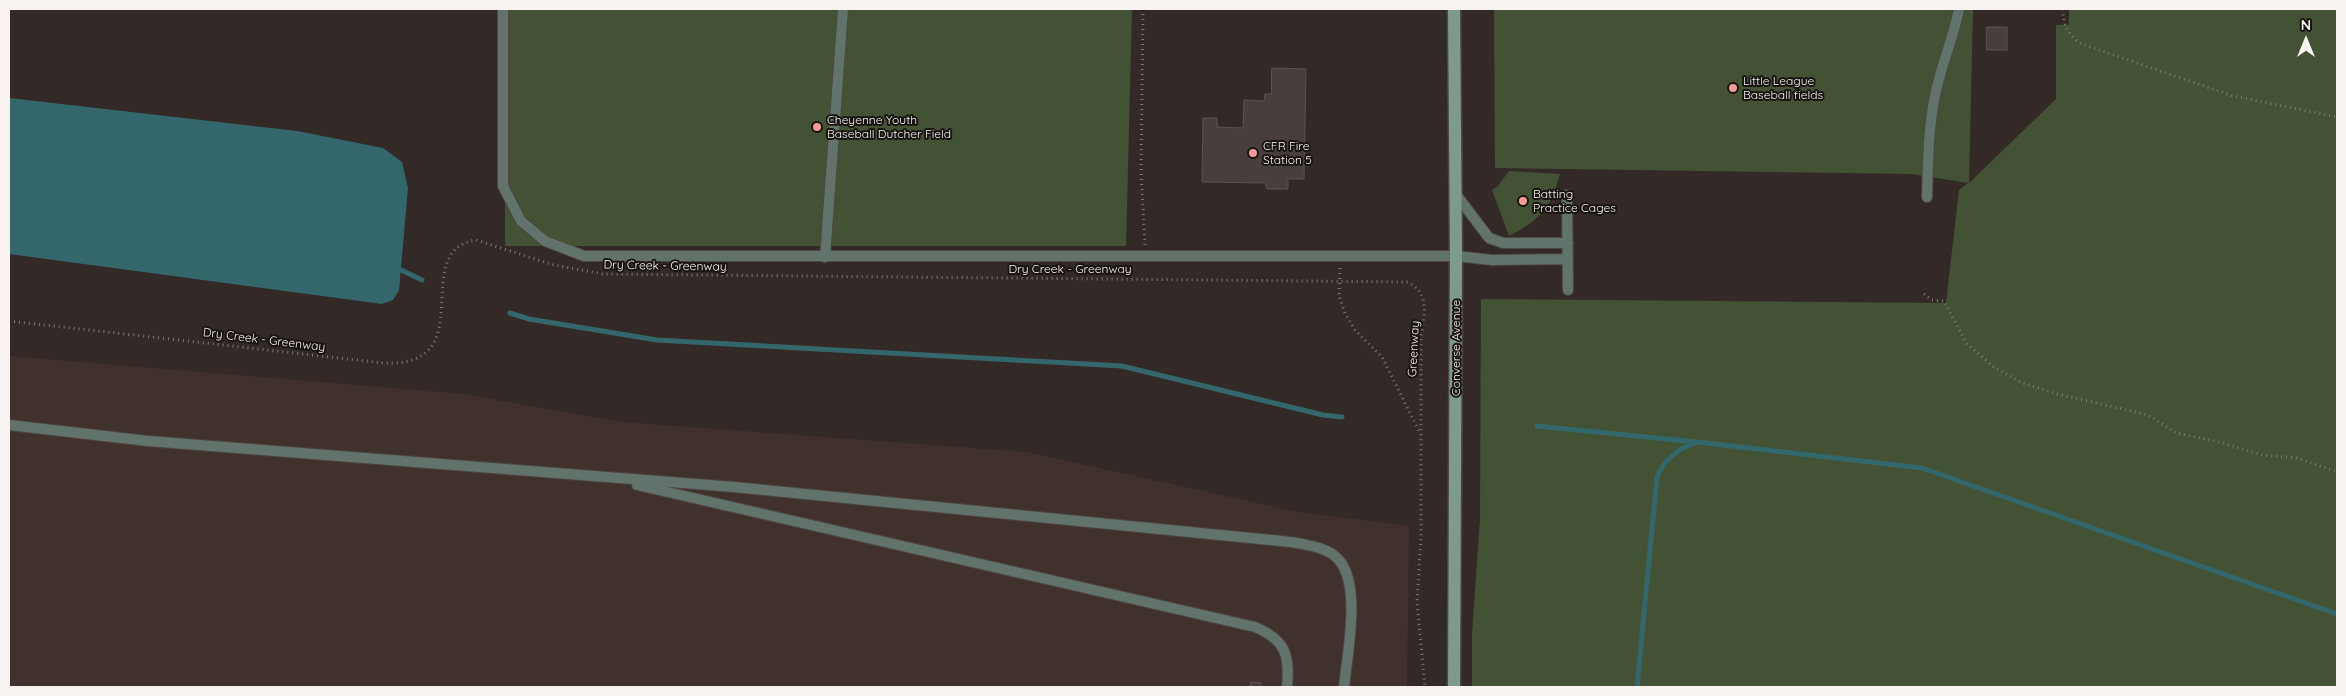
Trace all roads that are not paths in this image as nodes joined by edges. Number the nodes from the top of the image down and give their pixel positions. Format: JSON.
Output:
{"nodes":[{"id":1,"x":503,"y":9,"type":"edge"},
{"id":2,"x":843,"y":9,"type":"edge"},
{"id":3,"x":1454,"y":9,"type":"edge"},
{"id":4,"x":1959,"y":9,"type":"edge"},
{"id":5,"x":1455,"y":193,"type":"junction"},
{"id":6,"x":1567,"y":195,"type":"dead end"},
{"id":7,"x":1927,"y":197,"type":"dead end"},
{"id":8,"x":1568,"y":243,"type":"junction"},
{"id":9,"x":1456,"y":256,"type":"junction"},
{"id":10,"x":825,"y":257,"type":"junction"},
{"id":11,"x":1568,"y":259,"type":"junction"},
{"id":12,"x":1568,"y":290,"type":"dead end"},
{"id":13,"x":9,"y":425,"type":"edge"},
{"id":14,"x":605,"y":478,"type":"junction"},
{"id":15,"x":1287,"y":687,"type":"edge"},
{"id":16,"x":1344,"y":687,"type":"edge"},
{"id":17,"x":1454,"y":687,"type":"edge"}],
"edges":[{"from":1,"to":10,"type":"lane"},
{"from":2,"to":10,"type":"lane"},
{"from":3,"to":5,"type":"main road","name":"Converse Avenue"},
{"from":4,"to":7,"type":"lane"},
{"from":5,"to":8,"type":"lane"},
{"from":5,"to":9,"type":"main road","name":"Converse Avenue"},
{"from":6,"to":8,"type":"lane"},
{"from":8,"to":11,"type":"lane"},
{"from":9,"to":10,"type":"lane"},
{"from":9,"to":11,"type":"lane"},
{"from":9,"to":17,"type":"main road","name":"Converse Avenue"},
{"from":11,"to":12,"type":"lane"},
{"from":13,"to":14,"type":"lane"},
{"from":14,"to":15,"type":"lane"},
{"from":14,"to":16,"type":"lane"}]}
